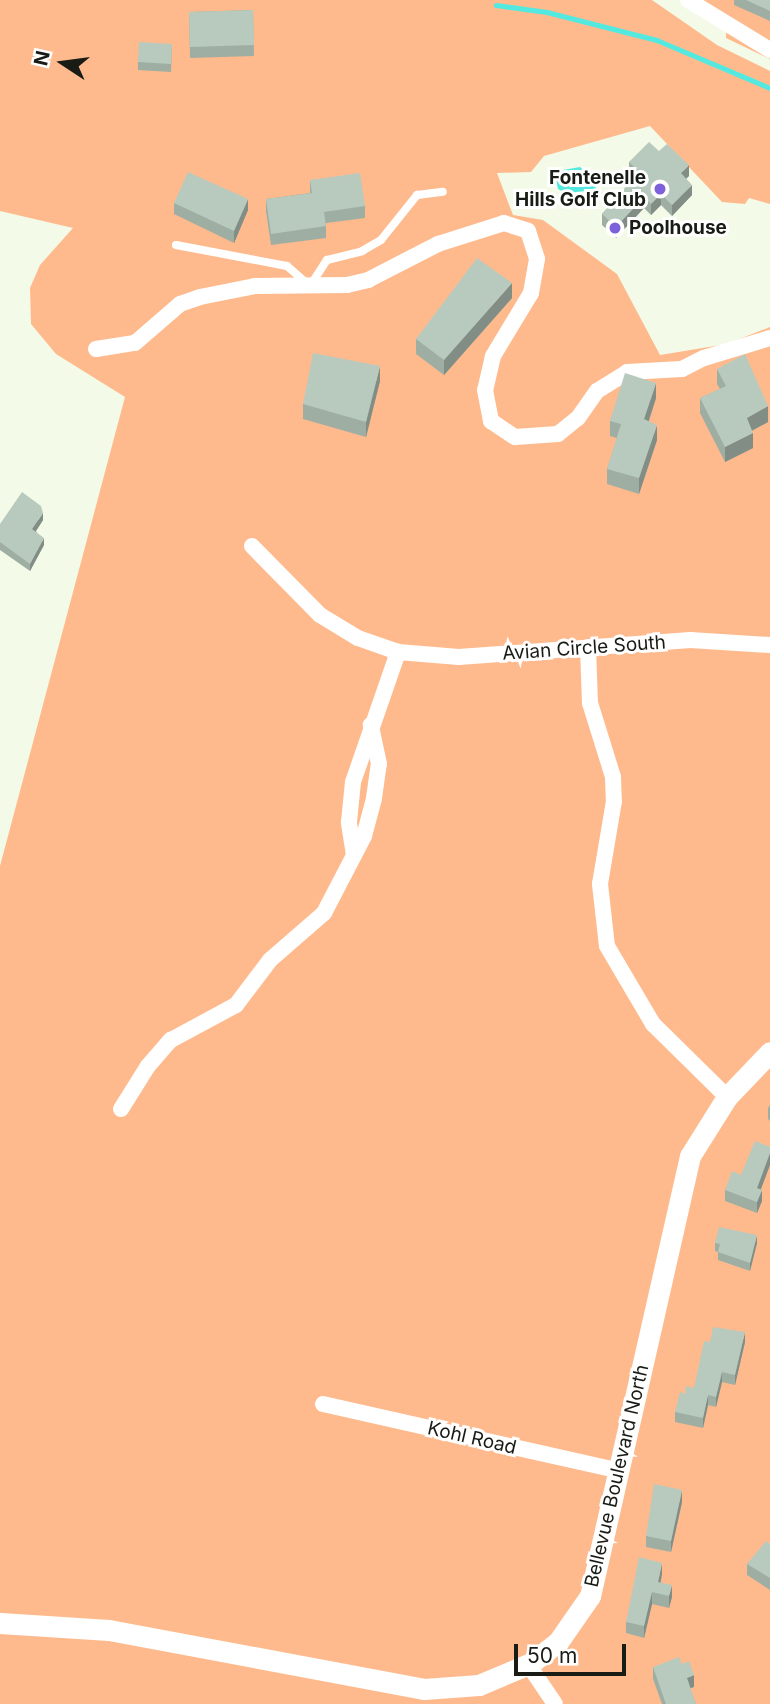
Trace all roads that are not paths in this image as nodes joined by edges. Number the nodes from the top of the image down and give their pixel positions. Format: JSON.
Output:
{"nodes":[{"id":1,"x":688,"y":0,"type":"edge"},
{"id":2,"x":770,"y":50,"type":"edge"},
{"id":3,"x":443,"y":192,"type":"dead end"},
{"id":4,"x":176,"y":245,"type":"dead end"},
{"id":5,"x":310,"y":286,"type":"junction"},
{"id":6,"x":770,"y":338,"type":"edge"},
{"id":7,"x":96,"y":349,"type":"dead end"},
{"id":8,"x":252,"y":546,"type":"dead end"},
{"id":9,"x":770,"y":645,"type":"edge"},
{"id":10,"x":588,"y":647,"type":"junction"},
{"id":11,"x":398,"y":652,"type":"junction"},
{"id":12,"x":371,"y":725,"type":"junction"},
{"id":13,"x":354,"y":858,"type":"junction"},
{"id":14,"x":770,"y":1052,"type":"edge"},
{"id":15,"x":727,"y":1097,"type":"junction"},
{"id":16,"x":121,"y":1109,"type":"dead end"},
{"id":17,"x":323,"y":1404,"type":"dead end"},
{"id":18,"x":621,"y":1471,"type":"junction"},
{"id":19,"x":0,"y":1623,"type":"edge"},
{"id":20,"x":528,"y":1664,"type":"junction"},
{"id":21,"x":555,"y":1704,"type":"edge"}],
"edges":[{"from":1,"to":2,"type":"street"},
{"from":3,"to":5,"type":"lane"},
{"from":4,"to":5,"type":"lane"},
{"from":5,"to":6,"type":"street"},
{"from":5,"to":7,"type":"street"},
{"from":8,"to":11,"type":"street","name":"Avian Circle South"},
{"from":9,"to":10,"type":"street","name":"Avian Circle South"},
{"from":10,"to":11,"type":"street","name":"Avian Circle South"},
{"from":10,"to":15,"type":"street"},
{"from":11,"to":12,"type":"street"},
{"from":12,"to":13,"type":"street"},
{"from":12,"to":13,"type":"street"},
{"from":13,"to":16,"type":"street"},
{"from":14,"to":15,"type":"main road","name":"Bellevue Boulevard North"},
{"from":15,"to":18,"type":"main road","name":"Bellevue Boulevard North"},
{"from":17,"to":18,"type":"street","name":"Kohl Road"},
{"from":18,"to":20,"type":"main road","name":"Bellevue Boulevard North"},
{"from":19,"to":20,"type":"main road","name":"Bellevue Boulevard North"},
{"from":20,"to":21,"type":"street"}]}
